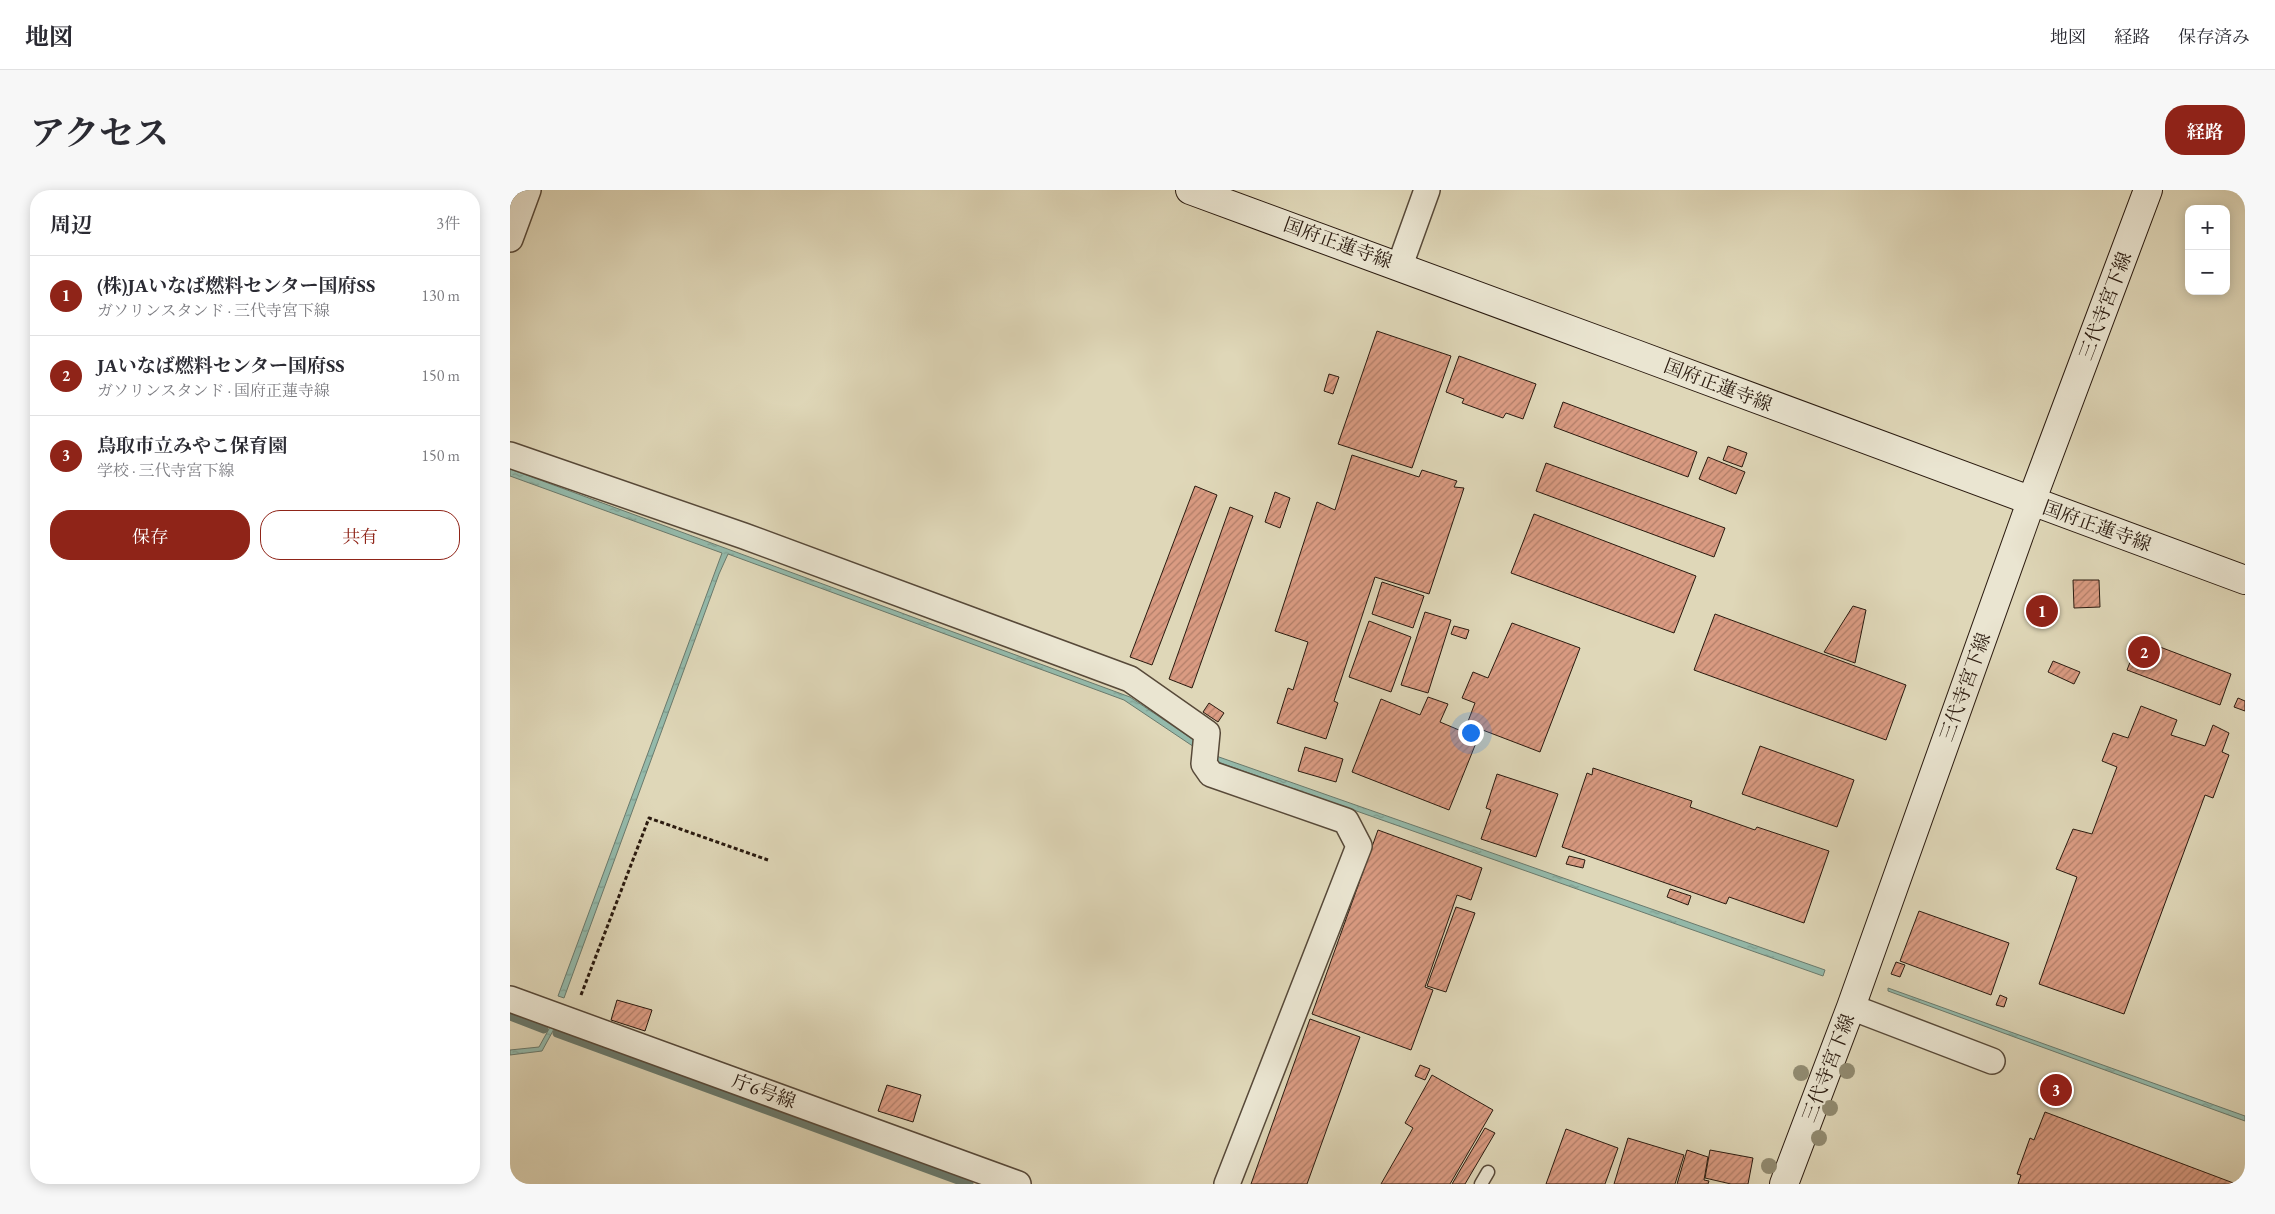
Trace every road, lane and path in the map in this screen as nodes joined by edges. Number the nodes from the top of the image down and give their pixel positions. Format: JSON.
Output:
{"nodes":[{"id":1,"x":528,"y":190,"type":"edge"},
{"id":2,"x":1190,"y":190,"type":"edge"},
{"id":3,"x":1427,"y":190,"type":"edge"},
{"id":4,"x":2148,"y":190,"type":"edge"},
{"id":5,"x":510,"y":239,"type":"edge"},
{"id":6,"x":1400,"y":265,"type":"junction"},
{"id":7,"x":510,"y":455,"type":"edge"},
{"id":8,"x":2031,"y":502,"type":"junction"},
{"id":9,"x":2245,"y":580,"type":"edge"},
{"id":10,"x":768,"y":860,"type":"dead end"},
{"id":11,"x":510,"y":999,"type":"edge"},
{"id":12,"x":1851,"y":1007,"type":"junction"},
{"id":13,"x":571,"y":1021,"type":"junction"},
{"id":14,"x":1992,"y":1061,"type":"dead end"},
{"id":15,"x":1488,"y":1172,"type":"dead end"},
{"id":16,"x":1018,"y":1184,"type":"edge"},
{"id":17,"x":1226,"y":1184,"type":"edge"},
{"id":18,"x":1481,"y":1184,"type":"edge"},
{"id":19,"x":1784,"y":1184,"type":"edge"}],
"edges":[{"from":1,"to":5,"type":"street"},
{"from":2,"to":6,"type":"main road","name":"国府正蓮寺線"},
{"from":3,"to":6,"type":"street"},
{"from":4,"to":8,"type":"main road","name":"三代寺宮下線"},
{"from":6,"to":8,"type":"main road","name":"国府正蓮寺線"},
{"from":7,"to":17,"type":"street"},
{"from":8,"to":9,"type":"main road","name":"国府正蓮寺線"},
{"from":8,"to":12,"type":"main road","name":"三代寺宮下線"},
{"from":10,"to":13,"type":"path"},
{"from":11,"to":13,"type":"street","name":"庁6号線"},
{"from":12,"to":14,"type":"street"},
{"from":12,"to":19,"type":"main road","name":"三代寺宮下線"},
{"from":13,"to":16,"type":"street","name":"庁6号線"},
{"from":15,"to":18,"type":"lane"}]}
